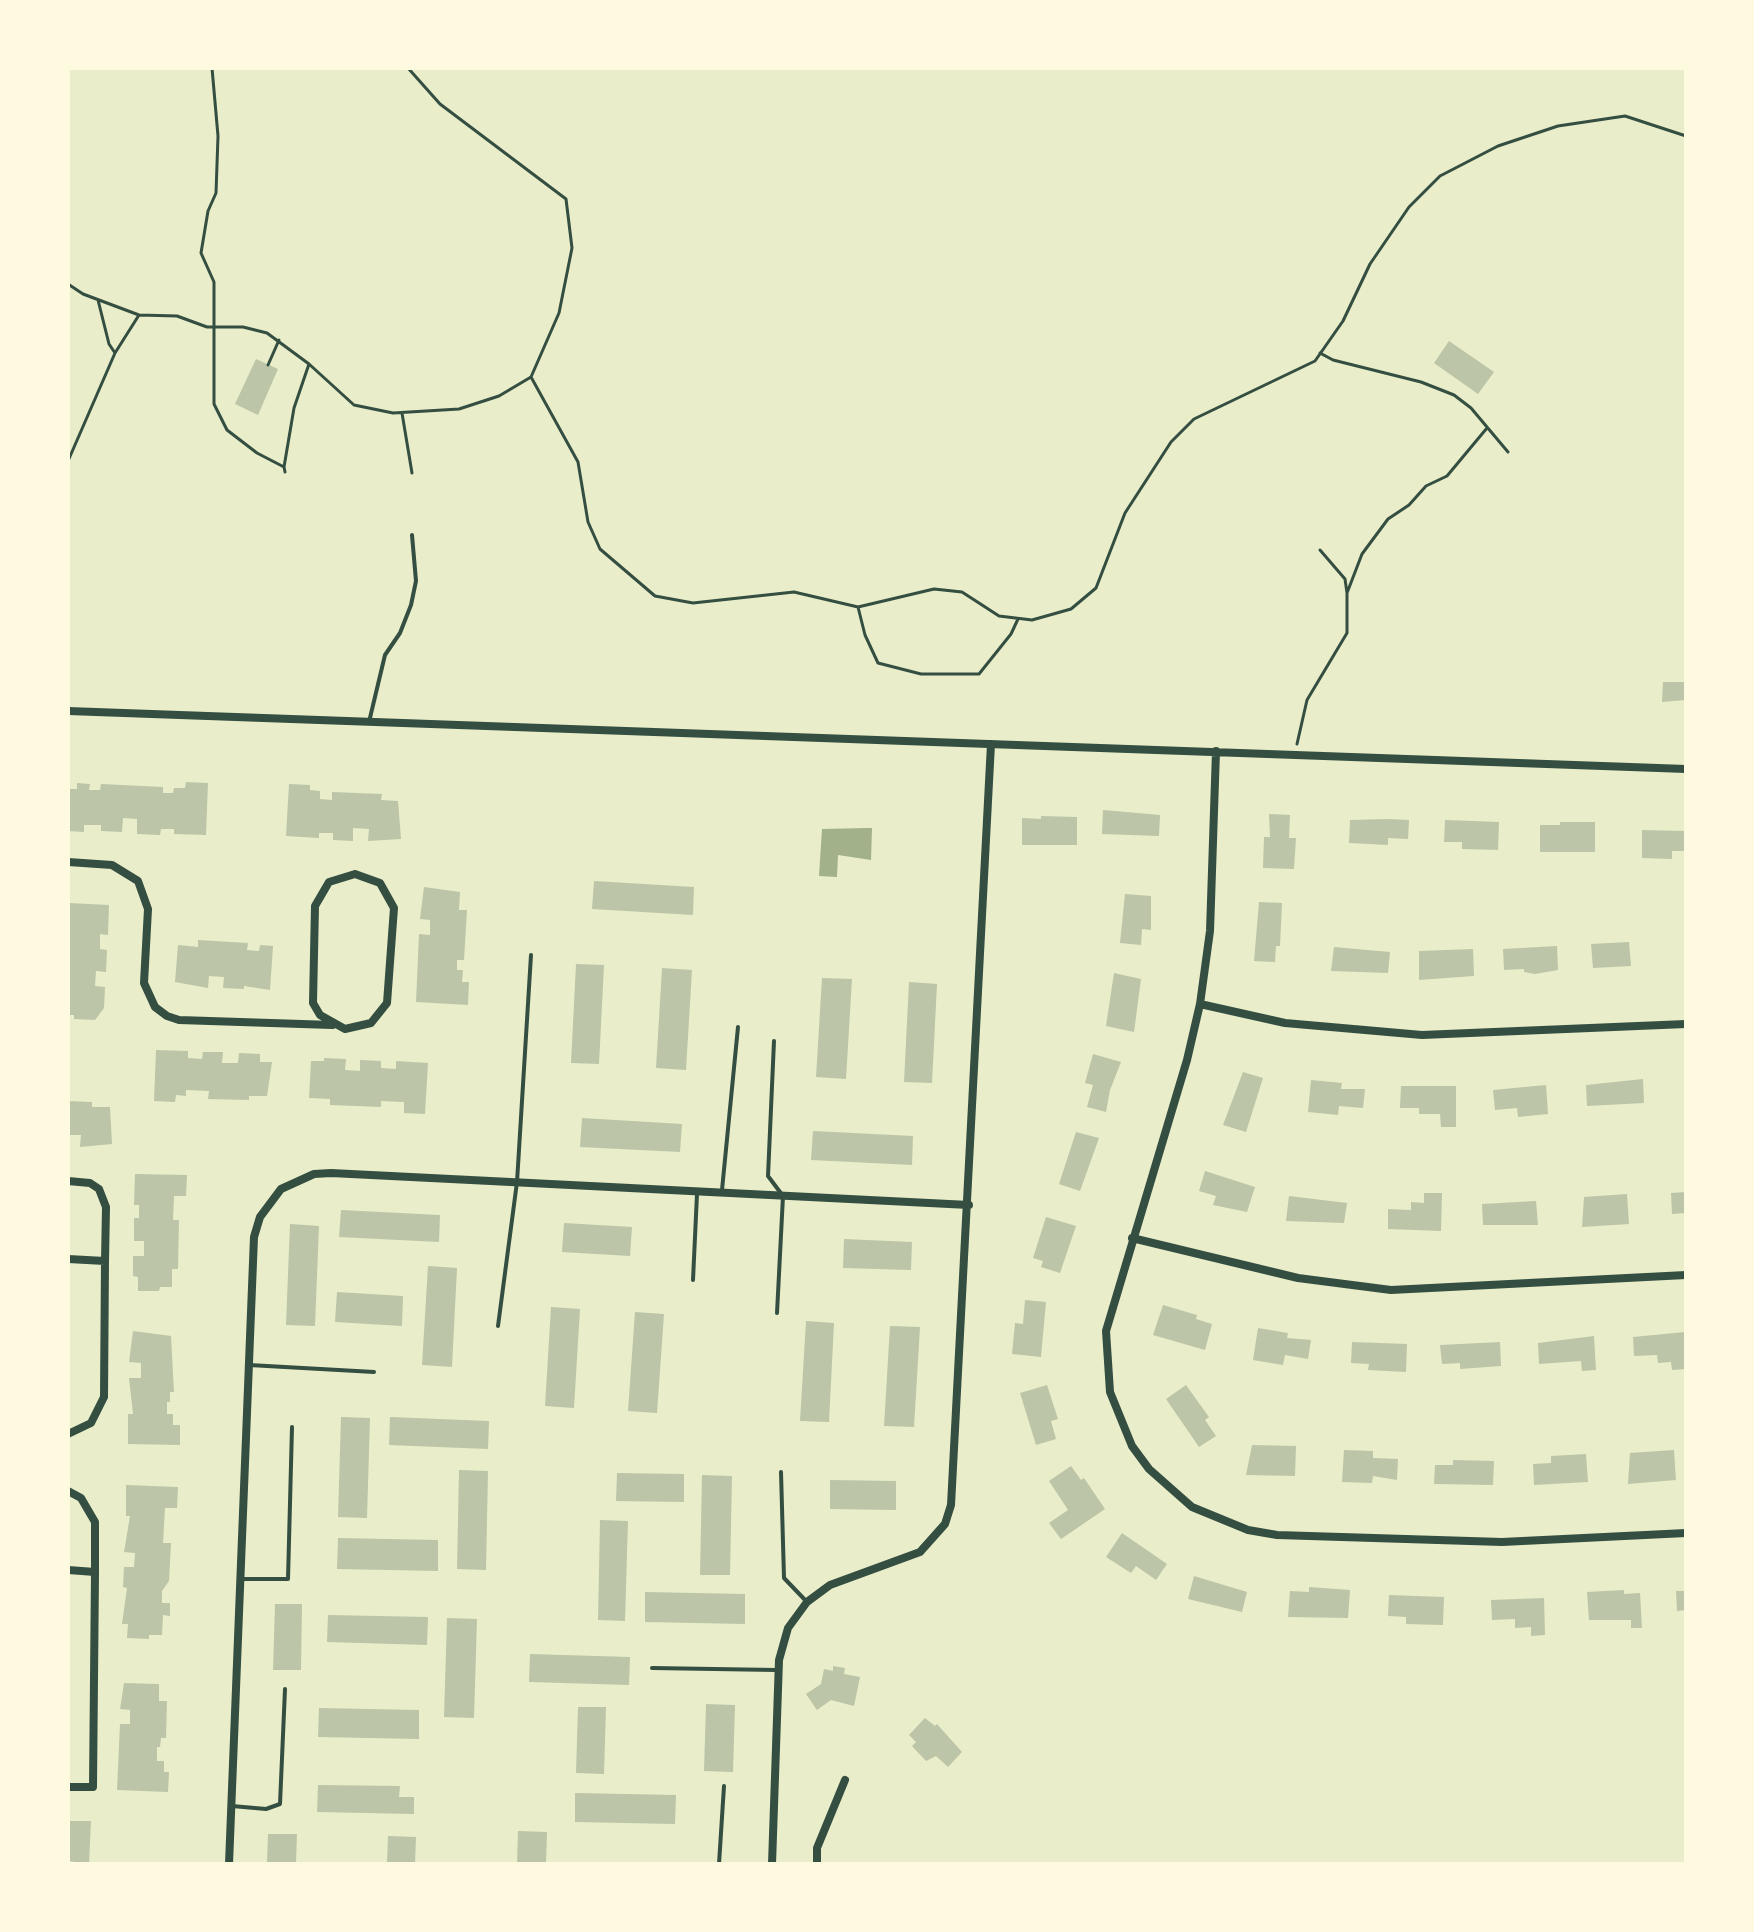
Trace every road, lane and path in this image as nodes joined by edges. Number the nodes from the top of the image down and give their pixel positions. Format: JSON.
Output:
{"nodes":[{"id":1,"x":212,"y":68,"type":"edge"},
{"id":2,"x":408,"y":68,"type":"edge"},
{"id":3,"x":1686,"y":136,"type":"edge"},
{"id":4,"x":68,"y":284,"type":"edge"},
{"id":5,"x":98,"y":299,"type":"junction"},
{"id":6,"x":139,"y":315,"type":"junction"},
{"id":7,"x":213,"y":327,"type":"junction"},
{"id":8,"x":279,"y":340,"type":"junction"},
{"id":9,"x":115,"y":353,"type":"junction"},
{"id":10,"x":1320,"y":353,"type":"junction"},
{"id":11,"x":309,"y":364,"type":"junction"},
{"id":12,"x":268,"y":365,"type":"dead end"},
{"id":13,"x":531,"y":377,"type":"junction"},
{"id":14,"x":402,"y":413,"type":"junction"},
{"id":15,"x":1487,"y":428,"type":"junction"},
{"id":16,"x":1508,"y":452,"type":"dead end"},
{"id":17,"x":68,"y":461,"type":"edge"},
{"id":18,"x":412,"y":473,"type":"dead end"},
{"id":19,"x":412,"y":535,"type":"dead end"},
{"id":20,"x":1320,"y":550,"type":"dead end"},
{"id":21,"x":1347,"y":593,"type":"junction"},
{"id":22,"x":858,"y":607,"type":"junction"},
{"id":23,"x":1018,"y":619,"type":"junction"},
{"id":24,"x":68,"y":711,"type":"edge"},
{"id":25,"x":369,"y":722,"type":"junction"},
{"id":26,"x":991,"y":744,"type":"junction"},
{"id":27,"x":1216,"y":751,"type":"junction"},
{"id":28,"x":1298,"y":755,"type":"junction"},
{"id":29,"x":1686,"y":769,"type":"edge"},
{"id":30,"x":68,"y":862,"type":"edge"},
{"id":31,"x":531,"y":955,"type":"dead end"},
{"id":32,"x":1200,"y":1004,"type":"junction"},
{"id":33,"x":1686,"y":1024,"type":"edge"},
{"id":34,"x":332,"y":1025,"type":"junction"},
{"id":35,"x":738,"y":1027,"type":"dead end"},
{"id":36,"x":774,"y":1041,"type":"dead end"},
{"id":37,"x":68,"y":1181,"type":"edge"},
{"id":38,"x":517,"y":1182,"type":"junction"},
{"id":39,"x":697,"y":1191,"type":"junction"},
{"id":40,"x":721,"y":1193,"type":"junction"},
{"id":41,"x":783,"y":1196,"type":"junction"},
{"id":42,"x":969,"y":1205,"type":"junction"},
{"id":43,"x":1132,"y":1238,"type":"junction"},
{"id":44,"x":68,"y":1259,"type":"edge"},
{"id":45,"x":105,"y":1261,"type":"junction"},
{"id":46,"x":1686,"y":1275,"type":"edge"},
{"id":47,"x":693,"y":1280,"type":"dead end"},
{"id":48,"x":777,"y":1313,"type":"dead end"},
{"id":49,"x":498,"y":1326,"type":"dead end"},
{"id":50,"x":249,"y":1365,"type":"junction"},
{"id":51,"x":374,"y":1372,"type":"dead end"},
{"id":52,"x":292,"y":1427,"type":"dead end"},
{"id":53,"x":68,"y":1434,"type":"edge"},
{"id":54,"x":781,"y":1472,"type":"dead end"},
{"id":55,"x":68,"y":1491,"type":"edge"},
{"id":56,"x":1686,"y":1533,"type":"edge"},
{"id":57,"x":68,"y":1570,"type":"edge"},
{"id":58,"x":95,"y":1572,"type":"junction"},
{"id":59,"x":241,"y":1579,"type":"junction"},
{"id":60,"x":807,"y":1602,"type":"junction"},
{"id":61,"x":652,"y":1668,"type":"dead end"},
{"id":62,"x":779,"y":1670,"type":"junction"},
{"id":63,"x":285,"y":1689,"type":"dead end"},
{"id":64,"x":845,"y":1780,"type":"dead end"},
{"id":65,"x":724,"y":1786,"type":"dead end"},
{"id":66,"x":68,"y":1787,"type":"edge"},
{"id":67,"x":232,"y":1806,"type":"junction"},
{"id":68,"x":229,"y":1864,"type":"edge"},
{"id":69,"x":719,"y":1864,"type":"edge"},
{"id":70,"x":772,"y":1864,"type":"edge"},
{"id":71,"x":817,"y":1864,"type":"edge"}],
"edges":[{"from":1,"to":7,"type":"path"},
{"from":2,"to":13,"type":"path"},
{"from":3,"to":10,"type":"path"},
{"from":4,"to":5,"type":"path"},
{"from":5,"to":6,"type":"path"},
{"from":5,"to":9,"type":"path"},
{"from":6,"to":7,"type":"path"},
{"from":6,"to":9,"type":"path"},
{"from":7,"to":8,"type":"path"},
{"from":7,"to":11,"type":"path"},
{"from":8,"to":11,"type":"path"},
{"from":8,"to":12,"type":"path"},
{"from":9,"to":17,"type":"path"},
{"from":10,"to":15,"type":"path"},
{"from":10,"to":23,"type":"path"},
{"from":11,"to":14,"type":"path"},
{"from":13,"to":14,"type":"path"},
{"from":13,"to":22,"type":"path"},
{"from":14,"to":18,"type":"path"},
{"from":15,"to":16,"type":"path"},
{"from":15,"to":21,"type":"path"},
{"from":19,"to":25,"type":"lane"},
{"from":20,"to":21,"type":"path"},
{"from":21,"to":28,"type":"path"},
{"from":22,"to":23,"type":"path"},
{"from":22,"to":23,"type":"path"},
{"from":24,"to":25,"type":"street"},
{"from":25,"to":26,"type":"street"},
{"from":26,"to":27,"type":"street"},
{"from":26,"to":42,"type":"street"},
{"from":27,"to":28,"type":"street"},
{"from":27,"to":32,"type":"street"},
{"from":28,"to":29,"type":"street"},
{"from":30,"to":34,"type":"street"},
{"from":31,"to":38,"type":"lane"},
{"from":32,"to":33,"type":"street"},
{"from":32,"to":43,"type":"street"},
{"from":34,"to":34,"type":"street"},
{"from":35,"to":40,"type":"lane"},
{"from":36,"to":41,"type":"lane"},
{"from":37,"to":45,"type":"street"},
{"from":38,"to":39,"type":"street"},
{"from":38,"to":49,"type":"lane"},
{"from":38,"to":50,"type":"street"},
{"from":39,"to":40,"type":"street"},
{"from":39,"to":47,"type":"lane"},
{"from":40,"to":41,"type":"street"},
{"from":41,"to":42,"type":"street"},
{"from":41,"to":48,"type":"lane"},
{"from":42,"to":60,"type":"street"},
{"from":43,"to":46,"type":"street"},
{"from":43,"to":56,"type":"street"},
{"from":44,"to":45,"type":"street"},
{"from":45,"to":53,"type":"street"},
{"from":50,"to":51,"type":"lane"},
{"from":50,"to":59,"type":"street"},
{"from":52,"to":59,"type":"lane"},
{"from":54,"to":60,"type":"lane"},
{"from":55,"to":58,"type":"street"},
{"from":57,"to":58,"type":"street"},
{"from":58,"to":66,"type":"street"},
{"from":59,"to":67,"type":"street"},
{"from":60,"to":62,"type":"street"},
{"from":61,"to":62,"type":"lane"},
{"from":62,"to":70,"type":"street"},
{"from":63,"to":67,"type":"lane"},
{"from":64,"to":71,"type":"street"},
{"from":65,"to":69,"type":"lane"},
{"from":67,"to":68,"type":"street"}]}
